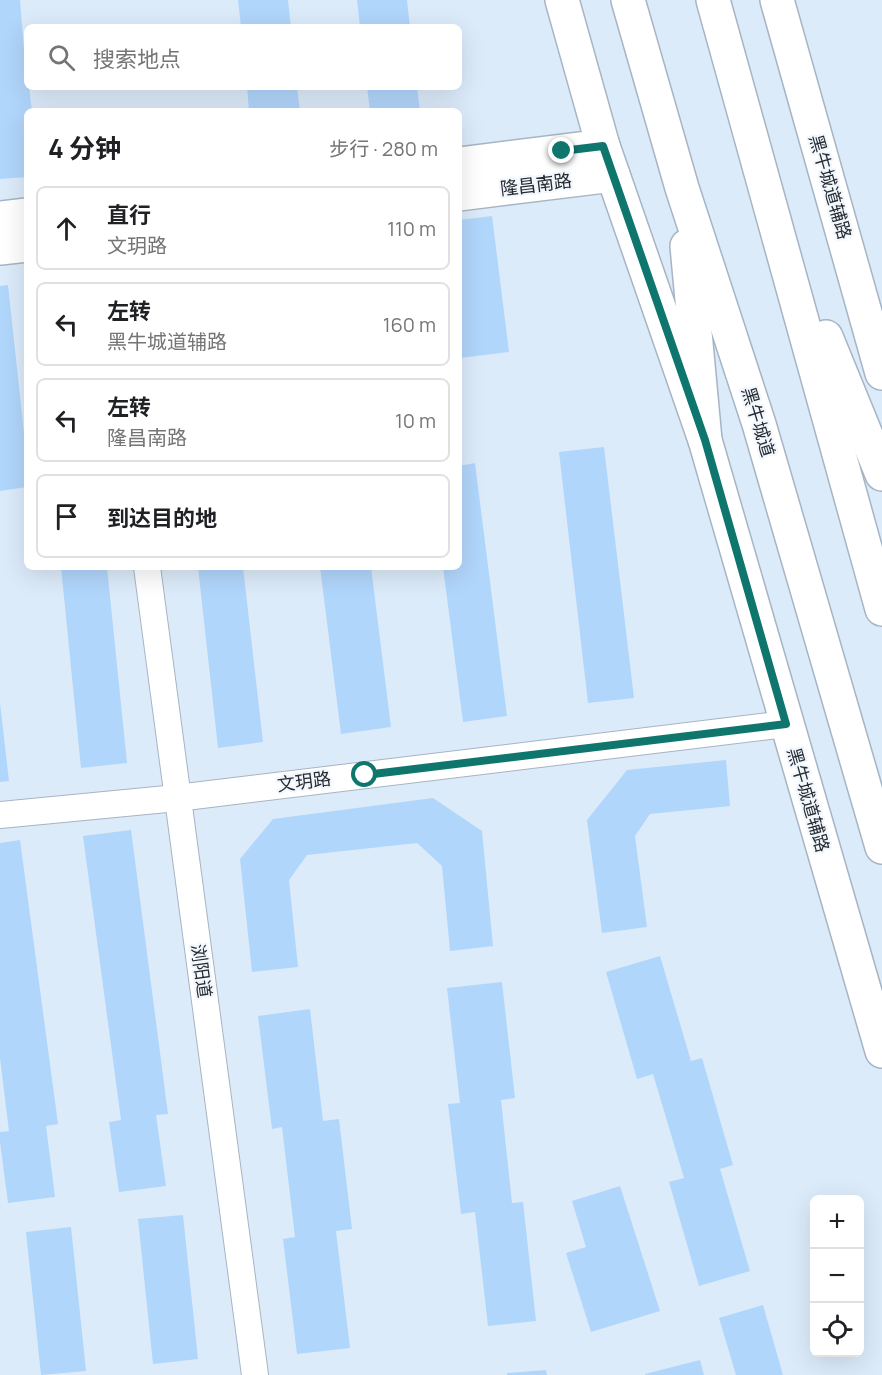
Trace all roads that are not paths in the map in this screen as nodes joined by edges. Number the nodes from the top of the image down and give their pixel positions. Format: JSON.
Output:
{"nodes":[{"id":1,"x":562,"y":0,"type":"edge"},
{"id":2,"x":628,"y":0,"type":"edge"},
{"id":3,"x":713,"y":0,"type":"edge"},
{"id":4,"x":777,"y":0,"type":"edge"},
{"id":5,"x":608,"y":161,"type":"junction"},
{"id":6,"x":462,"y":164,"type":"edge"},
{"id":7,"x":682,"y":188,"type":"junction"},
{"id":8,"x":462,"y":193,"type":"edge"},
{"id":9,"x":771,"y":205,"type":"junction"},
{"id":10,"x":24,"y":215,"type":"edge"},
{"id":11,"x":0,"y":218,"type":"edge"},
{"id":12,"x":24,"y":245,"type":"edge"},
{"id":13,"x":0,"y":248,"type":"edge"},
{"id":14,"x":882,"y":373,"type":"edge"},
{"id":15,"x":705,"y":440,"type":"junction"},
{"id":16,"x":882,"y":474,"type":"edge"},
{"id":17,"x":147,"y":570,"type":"edge"},
{"id":18,"x":882,"y":609,"type":"edge"},
{"id":19,"x":786,"y":724,"type":"junction"},
{"id":20,"x":177,"y":798,"type":"junction"},
{"id":21,"x":0,"y":815,"type":"edge"},
{"id":22,"x":882,"y":847,"type":"edge"},
{"id":23,"x":882,"y":1051,"type":"edge"},
{"id":24,"x":255,"y":1375,"type":"edge"}],
"edges":[{"from":1,"to":5,"type":"main road","name":"黑牛城道辅路"},
{"from":2,"to":7,"type":"main road","name":"黑牛城道"},
{"from":3,"to":9,"type":"main road"},
{"from":4,"to":14,"type":"main road","name":"黑牛城道辅路"},
{"from":5,"to":6,"type":"main road","name":"隆昌南路"},
{"from":5,"to":8,"type":"main road","name":"隆昌南路"},
{"from":5,"to":15,"type":"main road","name":"黑牛城道辅路"},
{"from":7,"to":15,"type":"main road"},
{"from":7,"to":22,"type":"main road","name":"黑牛城道"},
{"from":9,"to":16,"type":"main road"},
{"from":9,"to":18,"type":"main road"},
{"from":10,"to":11,"type":"main road"},
{"from":12,"to":13,"type":"main road"},
{"from":15,"to":19,"type":"main road","name":"黑牛城道辅路"},
{"from":17,"to":20,"type":"street","name":"浏阳道"},
{"from":19,"to":20,"type":"street","name":"文玥路"},
{"from":19,"to":23,"type":"main road","name":"黑牛城道辅路"},
{"from":20,"to":21,"type":"street","name":"文玥路"},
{"from":20,"to":24,"type":"street","name":"浏阳道"}]}
